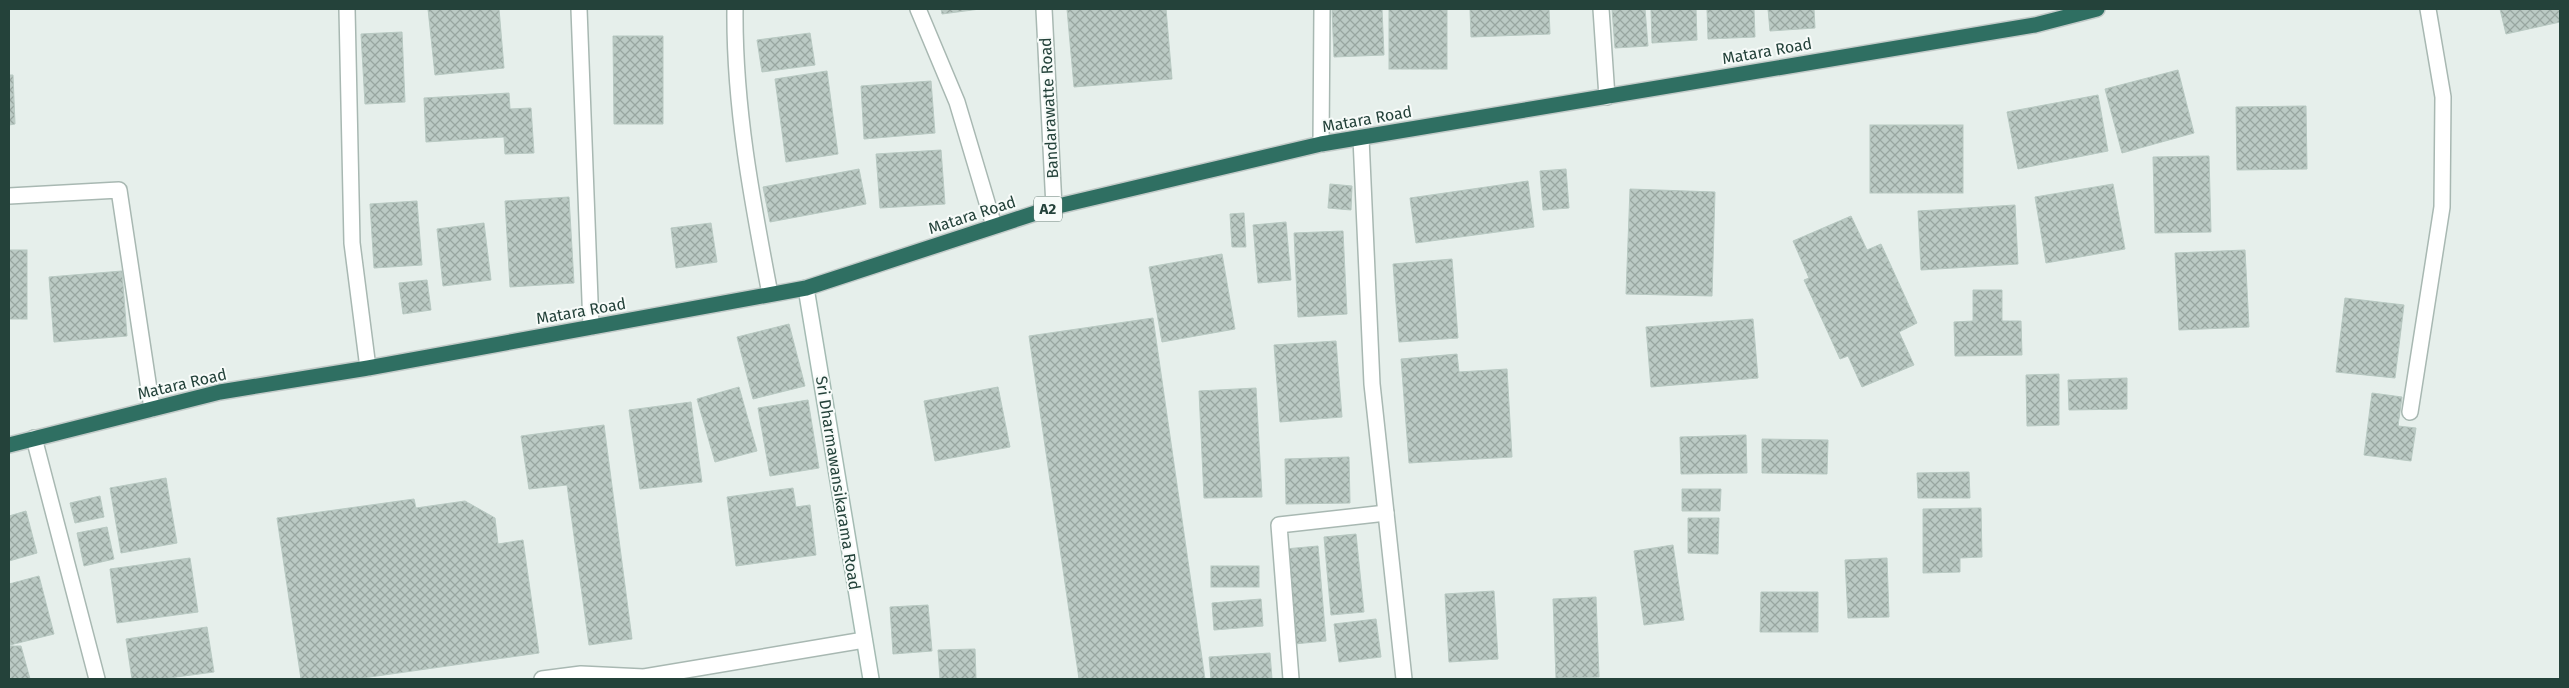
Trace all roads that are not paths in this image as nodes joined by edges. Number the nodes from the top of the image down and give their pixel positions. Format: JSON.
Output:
{"nodes":[{"id":1,"x":347,"y":9,"type":"edge"},
{"id":2,"x":579,"y":9,"type":"edge"},
{"id":3,"x":735,"y":9,"type":"edge"},
{"id":4,"x":918,"y":9,"type":"edge"},
{"id":5,"x":1044,"y":9,"type":"edge"},
{"id":6,"x":1322,"y":9,"type":"edge"},
{"id":7,"x":1602,"y":9,"type":"edge"},
{"id":8,"x":2097,"y":9,"type":"edge"},
{"id":9,"x":2428,"y":9,"type":"edge"},
{"id":10,"x":1607,"y":97,"type":"junction"},
{"id":11,"x":1362,"y":138,"type":"junction"},
{"id":12,"x":1321,"y":144,"type":"junction"},
{"id":13,"x":9,"y":196,"type":"edge"},
{"id":14,"x":1054,"y":207,"type":"junction"},
{"id":15,"x":994,"y":226,"type":"junction"},
{"id":16,"x":806,"y":288,"type":"junction"},
{"id":17,"x":770,"y":294,"type":"junction"},
{"id":18,"x":591,"y":327,"type":"junction"},
{"id":19,"x":368,"y":368,"type":"junction"},
{"id":20,"x":152,"y":409,"type":"junction"},
{"id":21,"x":2410,"y":412,"type":"dead end"},
{"id":22,"x":34,"y":438,"type":"junction"},
{"id":23,"x":9,"y":445,"type":"edge"},
{"id":24,"x":1386,"y":513,"type":"junction"},
{"id":25,"x":864,"y":640,"type":"junction"},
{"id":26,"x":97,"y":679,"type":"edge"},
{"id":27,"x":542,"y":679,"type":"edge"},
{"id":28,"x":871,"y":679,"type":"edge"},
{"id":29,"x":1291,"y":679,"type":"edge"},
{"id":30,"x":1404,"y":679,"type":"edge"}],
"edges":[{"from":1,"to":19,"type":"street"},
{"from":2,"to":18,"type":"street"},
{"from":3,"to":17,"type":"street"},
{"from":4,"to":15,"type":"street"},
{"from":5,"to":14,"type":"street","name":"Bandarawatte Road"},
{"from":6,"to":12,"type":"street"},
{"from":7,"to":10,"type":"street"},
{"from":8,"to":10,"type":"highway","name":"Matara Road","number":"A2"},
{"from":9,"to":21,"type":"street"},
{"from":10,"to":11,"type":"highway","name":"Matara Road","number":"A2"},
{"from":11,"to":12,"type":"highway","name":"Matara Road","number":"A2"},
{"from":11,"to":24,"type":"street"},
{"from":12,"to":14,"type":"highway","name":"Matara Road","number":"A2"},
{"from":13,"to":20,"type":"street"},
{"from":14,"to":15,"type":"highway","name":"Matara Road","number":"A2"},
{"from":15,"to":16,"type":"highway","name":"Matara Road","number":"A2"},
{"from":16,"to":17,"type":"highway","name":"Matara Road","number":"A2"},
{"from":16,"to":25,"type":"street","name":"Sri Dharmawansikarama Road"},
{"from":17,"to":18,"type":"highway","name":"Matara Road","number":"A2"},
{"from":18,"to":19,"type":"highway","name":"Matara Road","number":"A2"},
{"from":19,"to":20,"type":"highway","name":"Matara Road","number":"A2"},
{"from":20,"to":22,"type":"highway","name":"Matara Road","number":"A2"},
{"from":22,"to":23,"type":"highway","name":"Matara Road","number":"A2"},
{"from":22,"to":26,"type":"street"},
{"from":24,"to":29,"type":"street"},
{"from":24,"to":30,"type":"street"},
{"from":25,"to":27,"type":"street"},
{"from":25,"to":28,"type":"street","name":"Sri Dharmawansikarama Road"}]}
